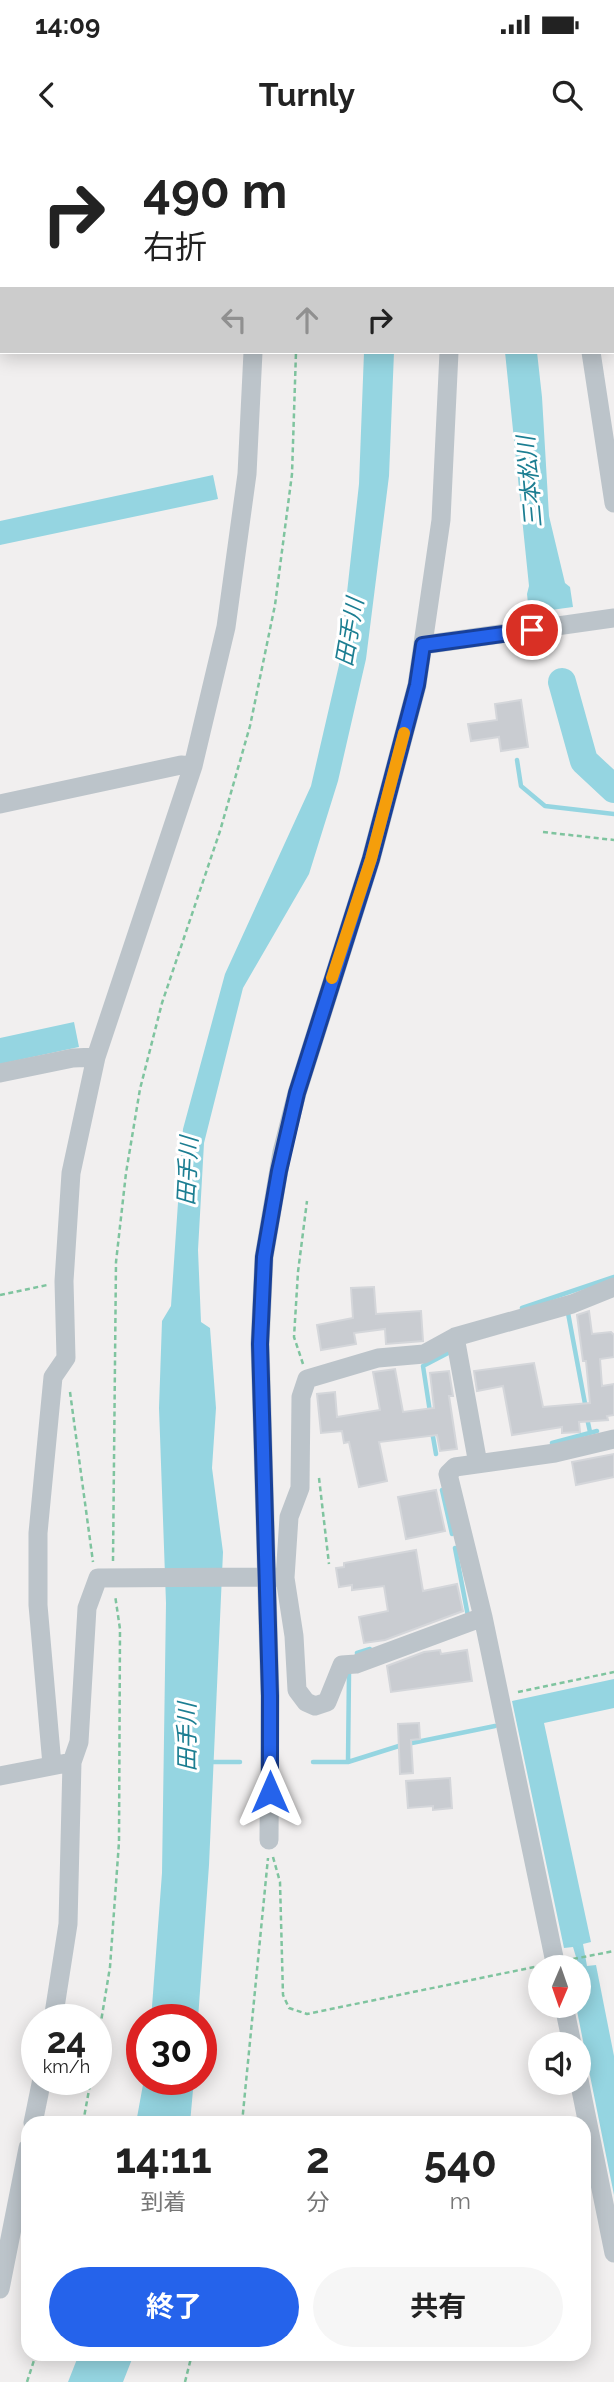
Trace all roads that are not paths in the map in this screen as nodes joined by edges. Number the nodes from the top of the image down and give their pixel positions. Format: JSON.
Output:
{"nodes":[{"id":1,"x":253,"y":354,"type":"edge"},
{"id":2,"x":449,"y":354,"type":"edge"},
{"id":3,"x":591,"y":354,"type":"edge"},
{"id":4,"x":614,"y":503,"type":"edge"},
{"id":5,"x":614,"y":618,"type":"edge"},
{"id":6,"x":423,"y":645,"type":"junction"},
{"id":7,"x":193,"y":766,"type":"junction"},
{"id":8,"x":0,"y":804,"type":"edge"},
{"id":9,"x":96,"y":1057,"type":"junction"},
{"id":10,"x":0,"y":1073,"type":"edge"},
{"id":11,"x":614,"y":1287,"type":"edge"},
{"id":12,"x":455,"y":1337,"type":"junction"},
{"id":13,"x":614,"y":1439,"type":"edge"},
{"id":14,"x":478,"y":1464,"type":"junction"},
{"id":15,"x":269,"y":1578,"type":"junction"},
{"id":16,"x":483,"y":1617,"type":"junction"},
{"id":17,"x":62,"y":1764,"type":"junction"},
{"id":18,"x":0,"y":1776,"type":"edge"},
{"id":19,"x":269,"y":1840,"type":"road end"},
{"id":20,"x":560,"y":1955,"type":"edge"},
{"id":21,"x":56,"y":2004,"type":"edge"},
{"id":22,"x":39,"y":2095,"type":"edge"},
{"id":23,"x":582,"y":2095,"type":"edge"},
{"id":24,"x":34,"y":2116,"type":"edge"},
{"id":25,"x":586,"y":2116,"type":"edge"},
{"id":26,"x":591,"y":2139,"type":"edge"},
{"id":27,"x":21,"y":2183,"type":"edge"},
{"id":28,"x":614,"y":2253,"type":"edge"},
{"id":29,"x":0,"y":2289,"type":"edge"}],
"edges":[{"from":1,"to":7,"type":"street"},
{"from":2,"to":6,"type":"street"},
{"from":3,"to":4,"type":"street"},
{"from":5,"to":6,"type":"street"},
{"from":6,"to":15,"type":"street"},
{"from":7,"to":8,"type":"street"},
{"from":7,"to":9,"type":"street"},
{"from":9,"to":10,"type":"street"},
{"from":9,"to":17,"type":"street"},
{"from":11,"to":12,"type":"street"},
{"from":12,"to":14,"type":"street"},
{"from":12,"to":15,"type":"street"},
{"from":13,"to":14,"type":"street"},
{"from":14,"to":16,"type":"street"},
{"from":15,"to":16,"type":"street"},
{"from":15,"to":17,"type":"street"},
{"from":15,"to":19,"type":"street"},
{"from":16,"to":20,"type":"street"},
{"from":17,"to":18,"type":"street"},
{"from":17,"to":21,"type":"street"},
{"from":22,"to":24,"type":"street"},
{"from":23,"to":25,"type":"street"},
{"from":26,"to":28,"type":"street"},
{"from":27,"to":29,"type":"street"}]}
